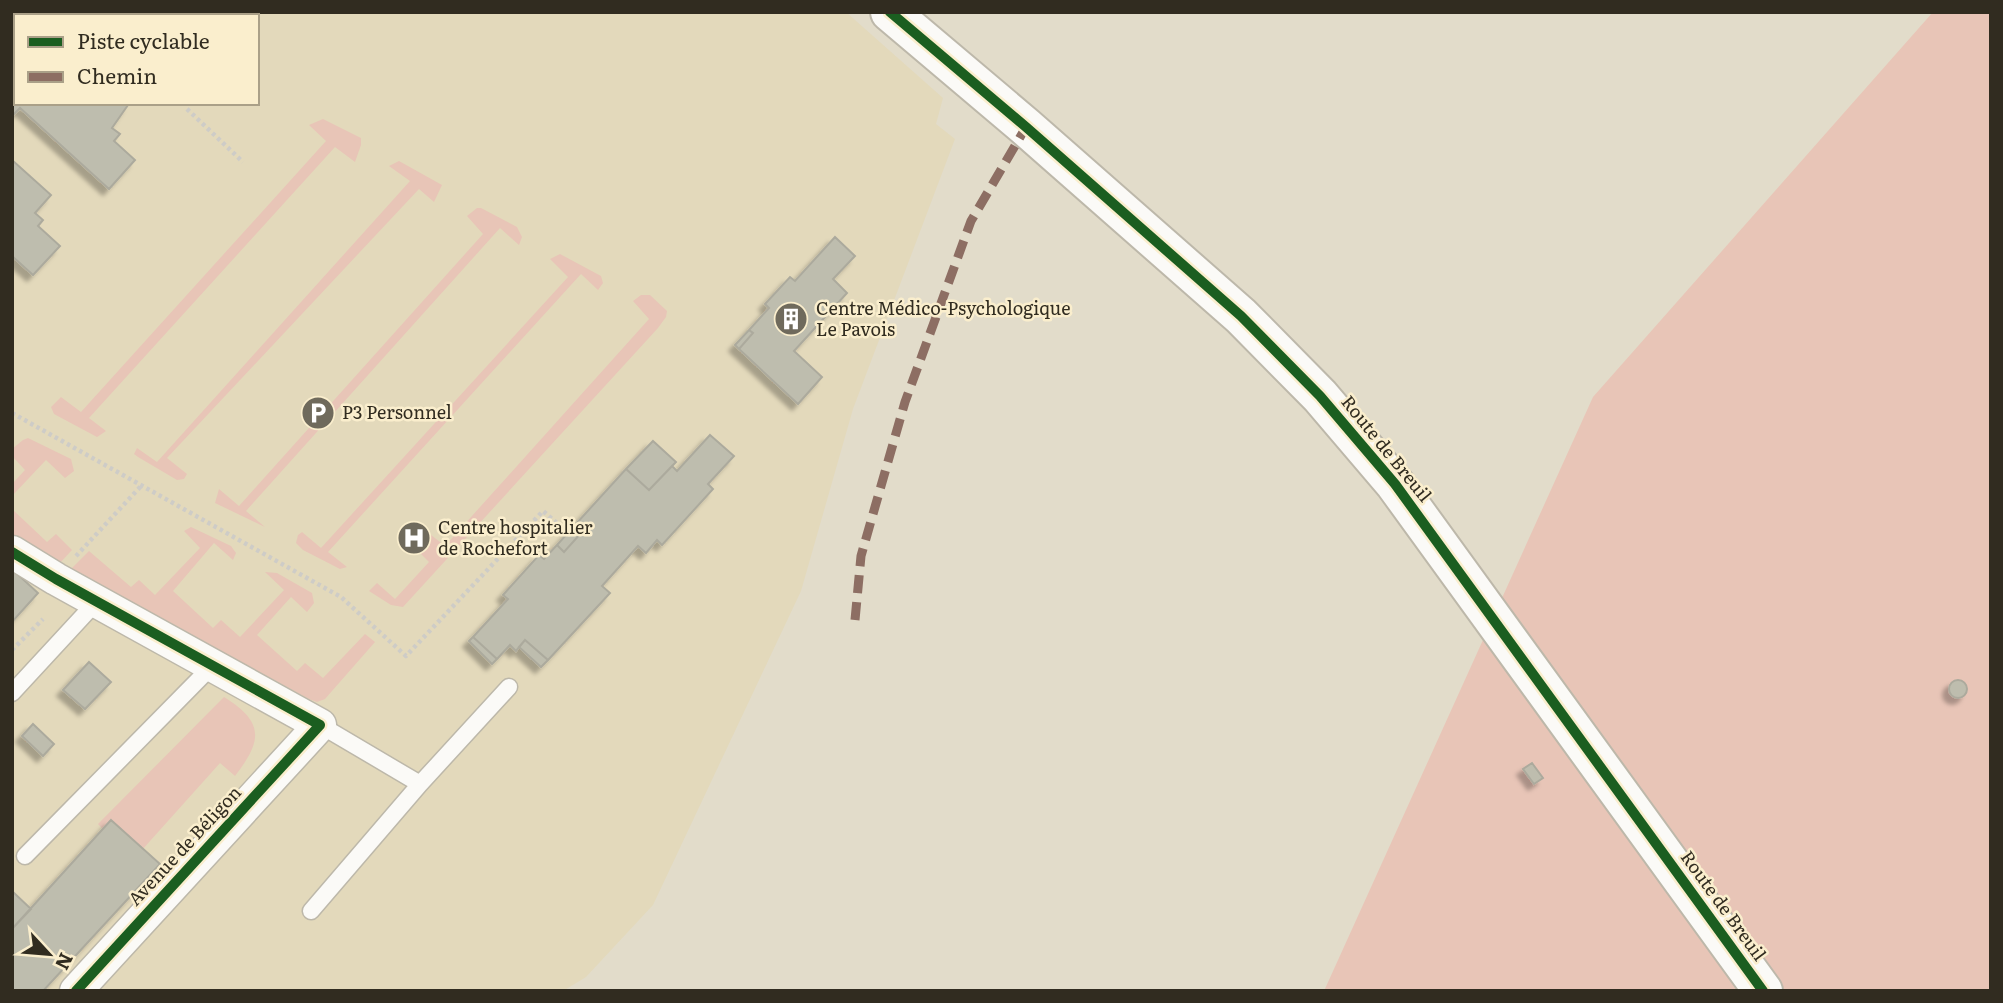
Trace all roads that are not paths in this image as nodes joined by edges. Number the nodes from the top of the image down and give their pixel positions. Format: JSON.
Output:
{"nodes":[{"id":1,"x":890,"y":12,"type":"edge"},
{"id":2,"x":12,"y":552,"type":"edge"},
{"id":3,"x":97,"y":601,"type":"junction"},
{"id":4,"x":212,"y":666,"type":"junction"},
{"id":5,"x":509,"y":687,"type":"dead end"},
{"id":6,"x":12,"y":693,"type":"edge"},
{"id":7,"x":320,"y":725,"type":"junction"},
{"id":8,"x":420,"y":785,"type":"junction"},
{"id":9,"x":25,"y":856,"type":"dead end"},
{"id":10,"x":311,"y":911,"type":"dead end"},
{"id":11,"x":76,"y":991,"type":"edge"},
{"id":12,"x":1763,"y":991,"type":"edge"}],
"edges":[{"from":1,"to":12,"type":"street","name":"Route de Breuil"},
{"from":2,"to":3,"type":"street"},
{"from":3,"to":4,"type":"street"},
{"from":3,"to":6,"type":"lane"},
{"from":4,"to":7,"type":"street"},
{"from":4,"to":9,"type":"lane"},
{"from":5,"to":8,"type":"lane"},
{"from":7,"to":8,"type":"lane"},
{"from":7,"to":11,"type":"street","name":"Avenue de Béligon"},
{"from":8,"to":10,"type":"lane"}]}
